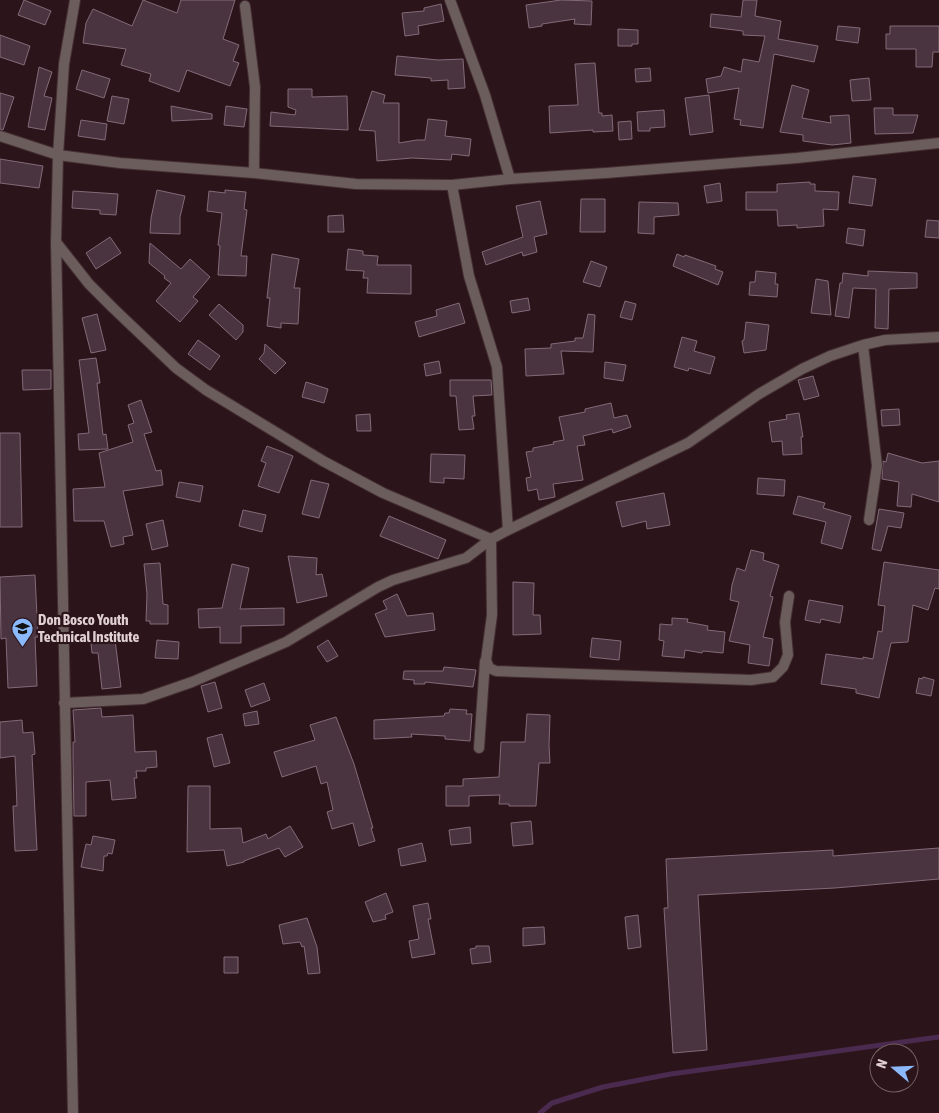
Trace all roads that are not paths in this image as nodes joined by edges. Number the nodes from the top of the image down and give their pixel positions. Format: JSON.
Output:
{"nodes":[{"id":1,"x":75,"y":0,"type":"edge"},
{"id":2,"x":450,"y":0,"type":"edge"},
{"id":3,"x":245,"y":6,"type":"dead end"},
{"id":4,"x":0,"y":136,"type":"edge"},
{"id":5,"x":939,"y":143,"type":"edge"},
{"id":6,"x":58,"y":155,"type":"junction"},
{"id":7,"x":254,"y":173,"type":"junction"},
{"id":8,"x":510,"y":179,"type":"junction"},
{"id":9,"x":452,"y":185,"type":"junction"},
{"id":10,"x":56,"y":242,"type":"junction"},
{"id":11,"x":939,"y":337,"type":"edge"},
{"id":12,"x":863,"y":345,"type":"junction"},
{"id":13,"x":868,"y":520,"type":"dead end"},
{"id":14,"x":508,"y":530,"type":"junction"},
{"id":15,"x":491,"y":539,"type":"junction"},
{"id":16,"x":789,"y":596,"type":"dead end"},
{"id":17,"x":486,"y":660,"type":"junction"},
{"id":18,"x":64,"y":703,"type":"junction"},
{"id":19,"x":479,"y":748,"type":"dead end"},
{"id":20,"x":73,"y":1113,"type":"edge"}],
"edges":[{"from":1,"to":6,"type":"street"},
{"from":2,"to":8,"type":"street"},
{"from":3,"to":7,"type":"street"},
{"from":4,"to":6,"type":"street"},
{"from":5,"to":8,"type":"street"},
{"from":6,"to":7,"type":"street"},
{"from":6,"to":10,"type":"street"},
{"from":7,"to":9,"type":"street"},
{"from":8,"to":9,"type":"street"},
{"from":9,"to":14,"type":"street"},
{"from":10,"to":15,"type":"street"},
{"from":10,"to":18,"type":"street"},
{"from":11,"to":12,"type":"street"},
{"from":12,"to":13,"type":"street"},
{"from":12,"to":14,"type":"street"},
{"from":14,"to":15,"type":"street"},
{"from":15,"to":17,"type":"street"},
{"from":15,"to":18,"type":"street"},
{"from":16,"to":17,"type":"street"},
{"from":17,"to":19,"type":"street"},
{"from":18,"to":20,"type":"street"}]}
